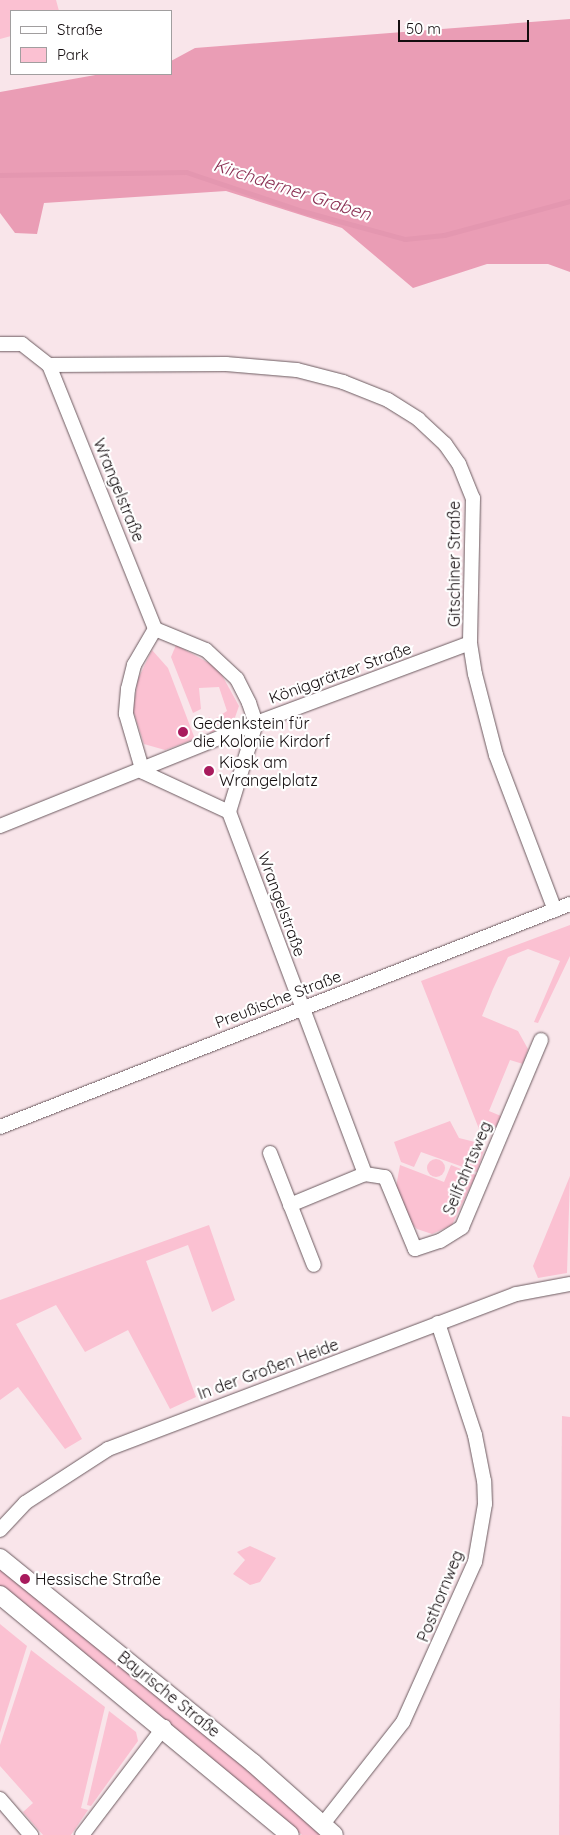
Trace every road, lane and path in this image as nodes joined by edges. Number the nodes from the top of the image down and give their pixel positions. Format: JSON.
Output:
{"nodes":[{"id":1,"x":0,"y":344,"type":"edge"},
{"id":2,"x":49,"y":365,"type":"junction"},
{"id":3,"x":155,"y":629,"type":"junction"},
{"id":4,"x":470,"y":643,"type":"junction"},
{"id":5,"x":256,"y":723,"type":"junction"},
{"id":6,"x":143,"y":772,"type":"junction"},
{"id":7,"x":229,"y":812,"type":"junction"},
{"id":8,"x":0,"y":826,"type":"edge"},
{"id":9,"x":570,"y":904,"type":"edge"},
{"id":10,"x":555,"y":910,"type":"junction"},
{"id":11,"x":302,"y":1009,"type":"junction"},
{"id":12,"x":540,"y":1040,"type":"dead end"},
{"id":13,"x":0,"y":1128,"type":"edge"},
{"id":14,"x":270,"y":1152,"type":"dead end"},
{"id":15,"x":365,"y":1174,"type":"junction"},
{"id":16,"x":290,"y":1205,"type":"junction"},
{"id":17,"x":314,"y":1265,"type":"dead end"},
{"id":18,"x":570,"y":1284,"type":"edge"},
{"id":19,"x":438,"y":1323,"type":"junction"},
{"id":20,"x":0,"y":1530,"type":"edge"},
{"id":21,"x":0,"y":1558,"type":"edge"},
{"id":22,"x":0,"y":1595,"type":"edge"},
{"id":23,"x":164,"y":1727,"type":"junction"},
{"id":24,"x":0,"y":1799,"type":"edge"},
{"id":25,"x":328,"y":1830,"type":"edge"},
{"id":26,"x":31,"y":1835,"type":"edge"},
{"id":27,"x":82,"y":1835,"type":"edge"},
{"id":28,"x":290,"y":1835,"type":"edge"}],
"edges":[{"from":1,"to":2,"type":"street"},
{"from":2,"to":3,"type":"street","name":"Wrangelstraße"},
{"from":2,"to":4,"type":"street","name":"Gitschiner Straße"},
{"from":3,"to":5,"type":"street"},
{"from":3,"to":6,"type":"street"},
{"from":4,"to":5,"type":"street","name":"Königgrätzer Straße"},
{"from":4,"to":10,"type":"street","name":"Gitschiner Straße"},
{"from":5,"to":6,"type":"street","name":"Königgrätzer Straße"},
{"from":5,"to":7,"type":"street"},
{"from":6,"to":7,"type":"street"},
{"from":6,"to":8,"type":"street","name":"Königgrätzer Straße"},
{"from":7,"to":11,"type":"street","name":"Wrangelstraße"},
{"from":9,"to":10,"type":"street","name":"Preußische Straße"},
{"from":10,"to":11,"type":"street","name":"Preußische Straße"},
{"from":11,"to":13,"type":"street","name":"Preußische Straße"},
{"from":11,"to":15,"type":"street"},
{"from":12,"to":15,"type":"street","name":"Seilfahrtsweg"},
{"from":14,"to":16,"type":"street"},
{"from":15,"to":16,"type":"street"},
{"from":16,"to":17,"type":"street"},
{"from":18,"to":19,"type":"street","name":"In der Großen Heide"},
{"from":19,"to":20,"type":"street","name":"In der Großen Heide"},
{"from":19,"to":25,"type":"street","name":"Posthornweg"},
{"from":21,"to":25,"type":"street","name":"Bayrische Straße"},
{"from":22,"to":23,"type":"street","name":"Bayrische Straße"},
{"from":23,"to":27,"type":"street"},
{"from":23,"to":28,"type":"street","name":"Bayrische Straße"},
{"from":24,"to":26,"type":"street"}]}
